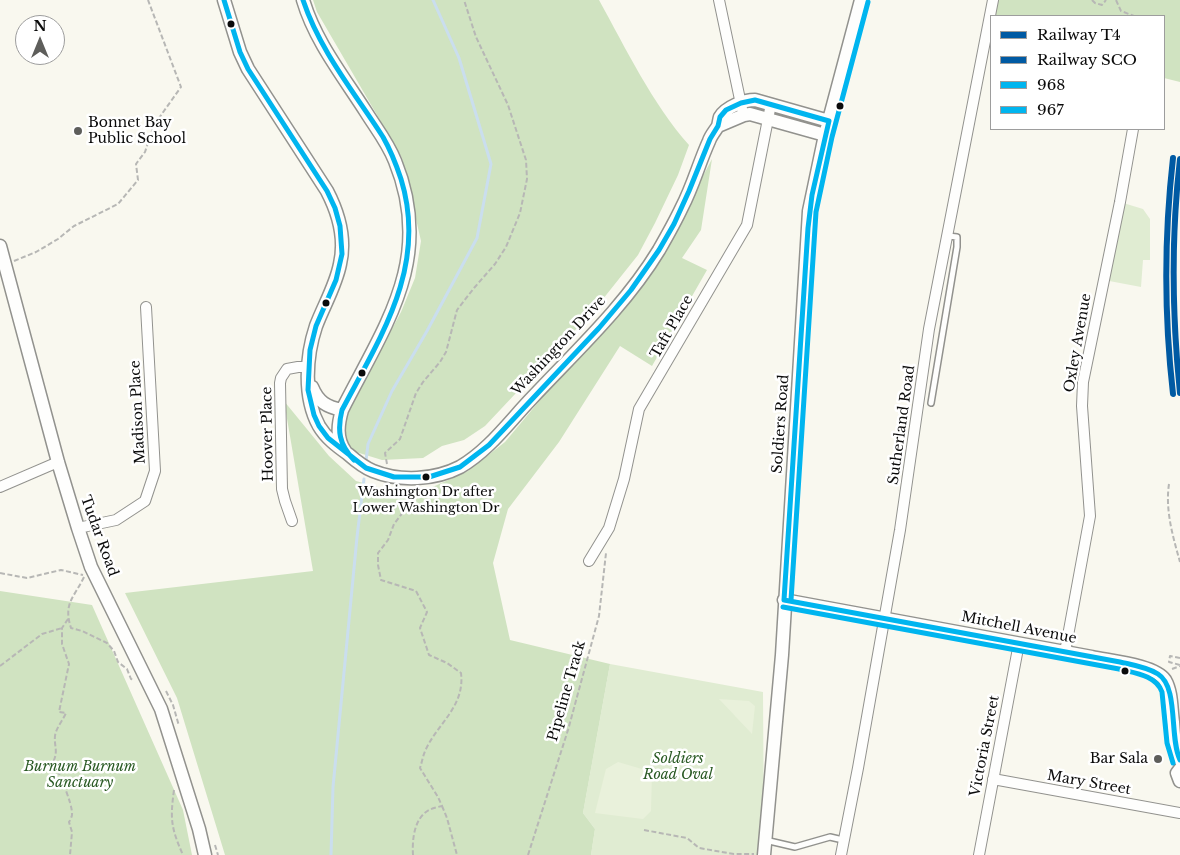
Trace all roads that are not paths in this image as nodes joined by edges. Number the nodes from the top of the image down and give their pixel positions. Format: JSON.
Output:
{"nodes":[{"id":1,"x":224,"y":0,"type":"edge"},
{"id":2,"x":303,"y":0,"type":"edge"},
{"id":3,"x":719,"y":0,"type":"edge"},
{"id":4,"x":861,"y":0,"type":"edge"},
{"id":5,"x":992,"y":0,"type":"edge"},
{"id":6,"x":771,"y":104,"type":"junction"},
{"id":7,"x":742,"y":109,"type":"junction"},
{"id":8,"x":768,"y":118,"type":"junction"},
{"id":9,"x":829,"y":121,"type":"junction"},
{"id":10,"x":1133,"y":130,"type":"edge"},
{"id":11,"x":825,"y":135,"type":"junction"},
{"id":12,"x":948,"y":236,"type":"junction"},
{"id":13,"x":0,"y":246,"type":"edge"},
{"id":14,"x":146,"y":307,"type":"dead end"},
{"id":15,"x":309,"y":367,"type":"junction"},
{"id":16,"x":931,"y":403,"type":"dead end"},
{"id":17,"x":342,"y":410,"type":"junction"},
{"id":18,"x":348,"y":454,"type":"junction"},
{"id":19,"x":58,"y":462,"type":"junction"},
{"id":20,"x":0,"y":487,"type":"edge"},
{"id":21,"x":292,"y":521,"type":"dead end"},
{"id":22,"x":78,"y":528,"type":"junction"},
{"id":23,"x":589,"y":561,"type":"dead end"},
{"id":24,"x":784,"y":600,"type":"junction"},
{"id":25,"x":884,"y":619,"type":"junction"},
{"id":26,"x":1019,"y":643,"type":"junction"},
{"id":27,"x":1065,"y":652,"type":"junction"},
{"id":28,"x":1180,"y":760,"type":"edge"},
{"id":29,"x":1180,"y":768,"type":"edge"},
{"id":30,"x":993,"y":779,"type":"junction"},
{"id":31,"x":1180,"y":781,"type":"edge"},
{"id":32,"x":1180,"y":813,"type":"edge"},
{"id":33,"x":765,"y":840,"type":"junction"},
{"id":34,"x":843,"y":840,"type":"junction"},
{"id":35,"x":764,"y":854,"type":"edge"},
{"id":36,"x":205,"y":855,"type":"edge"},
{"id":37,"x":841,"y":855,"type":"edge"},
{"id":38,"x":979,"y":855,"type":"edge"}],
"edges":[{"from":1,"to":15,"type":"street"},
{"from":2,"to":17,"type":"street"},
{"from":3,"to":7,"type":"street"},
{"from":4,"to":9,"type":"street","name":"Soldiers Road"},
{"from":5,"to":12,"type":"street","name":"Sutherland Road"},
{"from":6,"to":7,"type":"street"},
{"from":6,"to":8,"type":"street","name":"Taft Place"},
{"from":6,"to":9,"type":"street"},
{"from":7,"to":8,"type":"street"},
{"from":7,"to":18,"type":"street","name":"Washington Drive"},
{"from":8,"to":11,"type":"street"},
{"from":8,"to":23,"type":"street","name":"Taft Place"},
{"from":9,"to":11,"type":"street","name":"Soldiers Road"},
{"from":10,"to":27,"type":"street","name":"Oxley Avenue"},
{"from":11,"to":24,"type":"street","name":"Soldiers Road"},
{"from":12,"to":16,"type":"lane"},
{"from":12,"to":25,"type":"street","name":"Sutherland Road"},
{"from":13,"to":19,"type":"street","name":"Tudar Road"},
{"from":14,"to":22,"type":"street","name":"Madison Place"},
{"from":15,"to":17,"type":"street"},
{"from":15,"to":18,"type":"street","name":"Washington Drive"},
{"from":15,"to":21,"type":"street","name":"Hoover Place"},
{"from":17,"to":18,"type":"street"},
{"from":19,"to":20,"type":"street"},
{"from":19,"to":22,"type":"street","name":"Tudar Road"},
{"from":22,"to":36,"type":"street","name":"Tudar Road"},
{"from":24,"to":25,"type":"street","name":"Mitchell Avenue"},
{"from":24,"to":33,"type":"street","name":"Soldiers Road"},
{"from":25,"to":26,"type":"street","name":"Mitchell Avenue"},
{"from":25,"to":34,"type":"street","name":"Sutherland Road"},
{"from":26,"to":27,"type":"street","name":"Mitchell Avenue"},
{"from":26,"to":30,"type":"street","name":"Victoria Street"},
{"from":27,"to":28,"type":"street","name":"Mitchell Avenue"},
{"from":29,"to":31,"type":"street"},
{"from":30,"to":32,"type":"street","name":"Mary Street"},
{"from":30,"to":38,"type":"street","name":"Victoria Street"},
{"from":33,"to":34,"type":"lane"},
{"from":33,"to":35,"type":"street","name":"Soldiers Road"},
{"from":34,"to":37,"type":"street","name":"Sutherland Road"}]}
